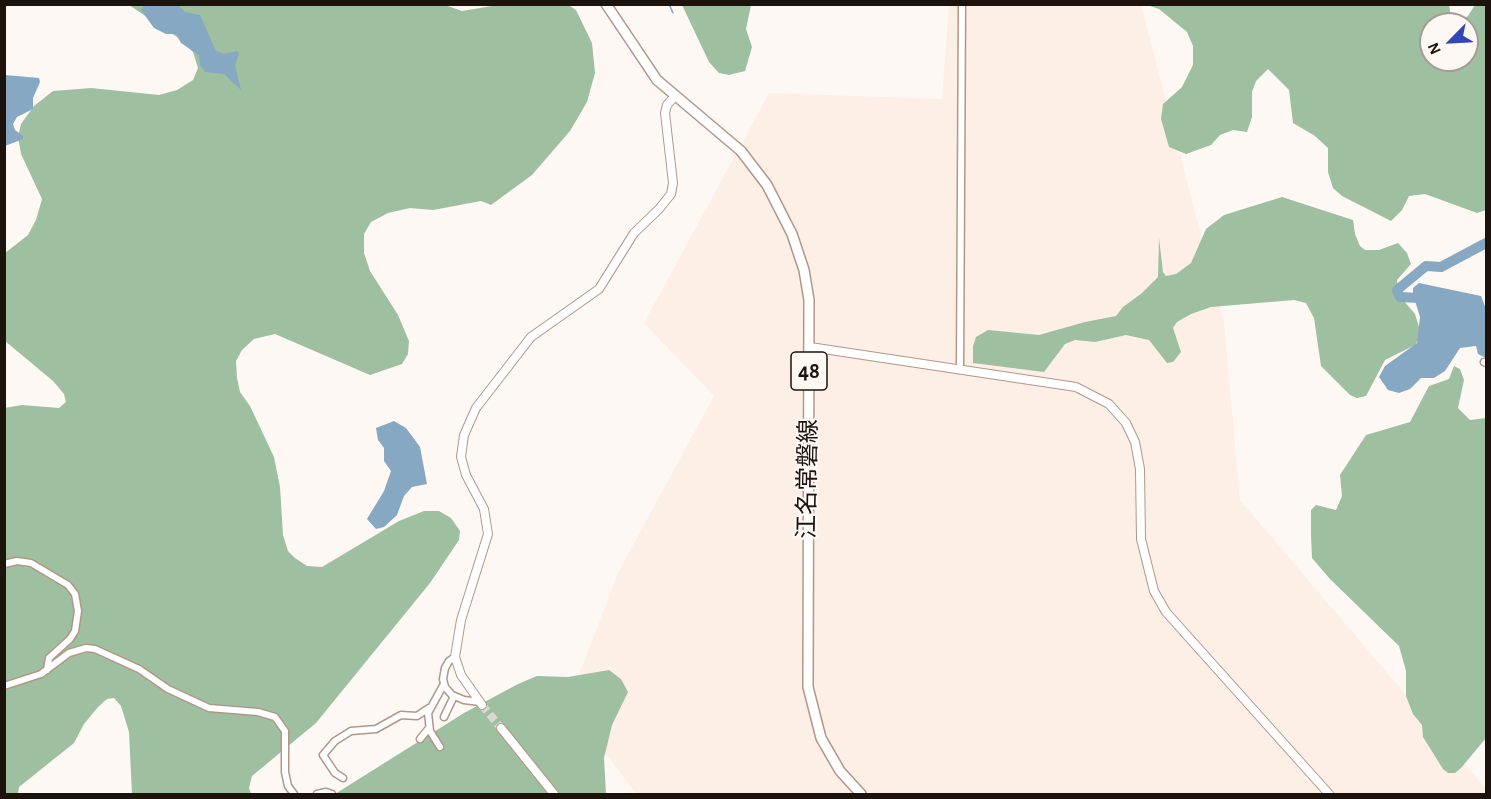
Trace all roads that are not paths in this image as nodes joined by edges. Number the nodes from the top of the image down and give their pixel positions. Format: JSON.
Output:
{"nodes":[{"id":1,"x":606,"y":4,"type":"edge"},
{"id":2,"x":962,"y":4,"type":"edge"},
{"id":3,"x":675,"y":96,"type":"junction"},
{"id":4,"x":810,"y":347,"type":"junction"},
{"id":5,"x":960,"y":368,"type":"junction"},
{"id":6,"x":4,"y":564,"type":"edge"},
{"id":7,"x":455,"y":657,"type":"junction"},
{"id":8,"x":47,"y":670,"type":"junction"},
{"id":9,"x":444,"y":684,"type":"junction"},
{"id":10,"x":4,"y":686,"type":"edge"},
{"id":11,"x":454,"y":696,"type":"junction"},
{"id":12,"x":481,"y":703,"type":"joint"},
{"id":13,"x":429,"y":708,"type":"junction"},
{"id":14,"x":444,"y":717,"type":"dead end"},
{"id":15,"x":429,"y":728,"type":"junction"},
{"id":16,"x":501,"y":728,"type":"tunnel mouth"},
{"id":17,"x":420,"y":739,"type":"dead end"},
{"id":18,"x":440,"y":747,"type":"dead end"},
{"id":19,"x":342,"y":778,"type":"dead end"},
{"id":20,"x":294,"y":795,"type":"edge"},
{"id":21,"x":317,"y":795,"type":"edge"},
{"id":22,"x":332,"y":795,"type":"edge"},
{"id":23,"x":554,"y":795,"type":"edge"},
{"id":24,"x":861,"y":795,"type":"edge"},
{"id":25,"x":1329,"y":795,"type":"edge"}],
"edges":[{"from":1,"to":3,"type":"main road","name":"江名常磐線","number":"48"},
{"from":2,"to":5,"type":"street"},
{"from":3,"to":4,"type":"main road","name":"江名常磐線","number":"48"},
{"from":3,"to":7,"type":"street"},
{"from":4,"to":5,"type":"street"},
{"from":4,"to":24,"type":"main road","name":"江名常磐線","number":"48"},
{"from":5,"to":25,"type":"street"},
{"from":6,"to":8,"type":"street"},
{"from":7,"to":9,"type":"street"},
{"from":7,"to":12,"type":"street"},
{"from":8,"to":10,"type":"street"},
{"from":8,"to":20,"type":"street"},
{"from":9,"to":11,"type":"street"},
{"from":9,"to":13,"type":"street"},
{"from":11,"to":12,"type":"street"},
{"from":11,"to":14,"type":"street"},
{"from":13,"to":15,"type":"street"},
{"from":13,"to":19,"type":"street"},
{"from":15,"to":17,"type":"street"},
{"from":15,"to":18,"type":"street"},
{"from":16,"to":23,"type":"street"},
{"from":21,"to":22,"type":"street"}]}
